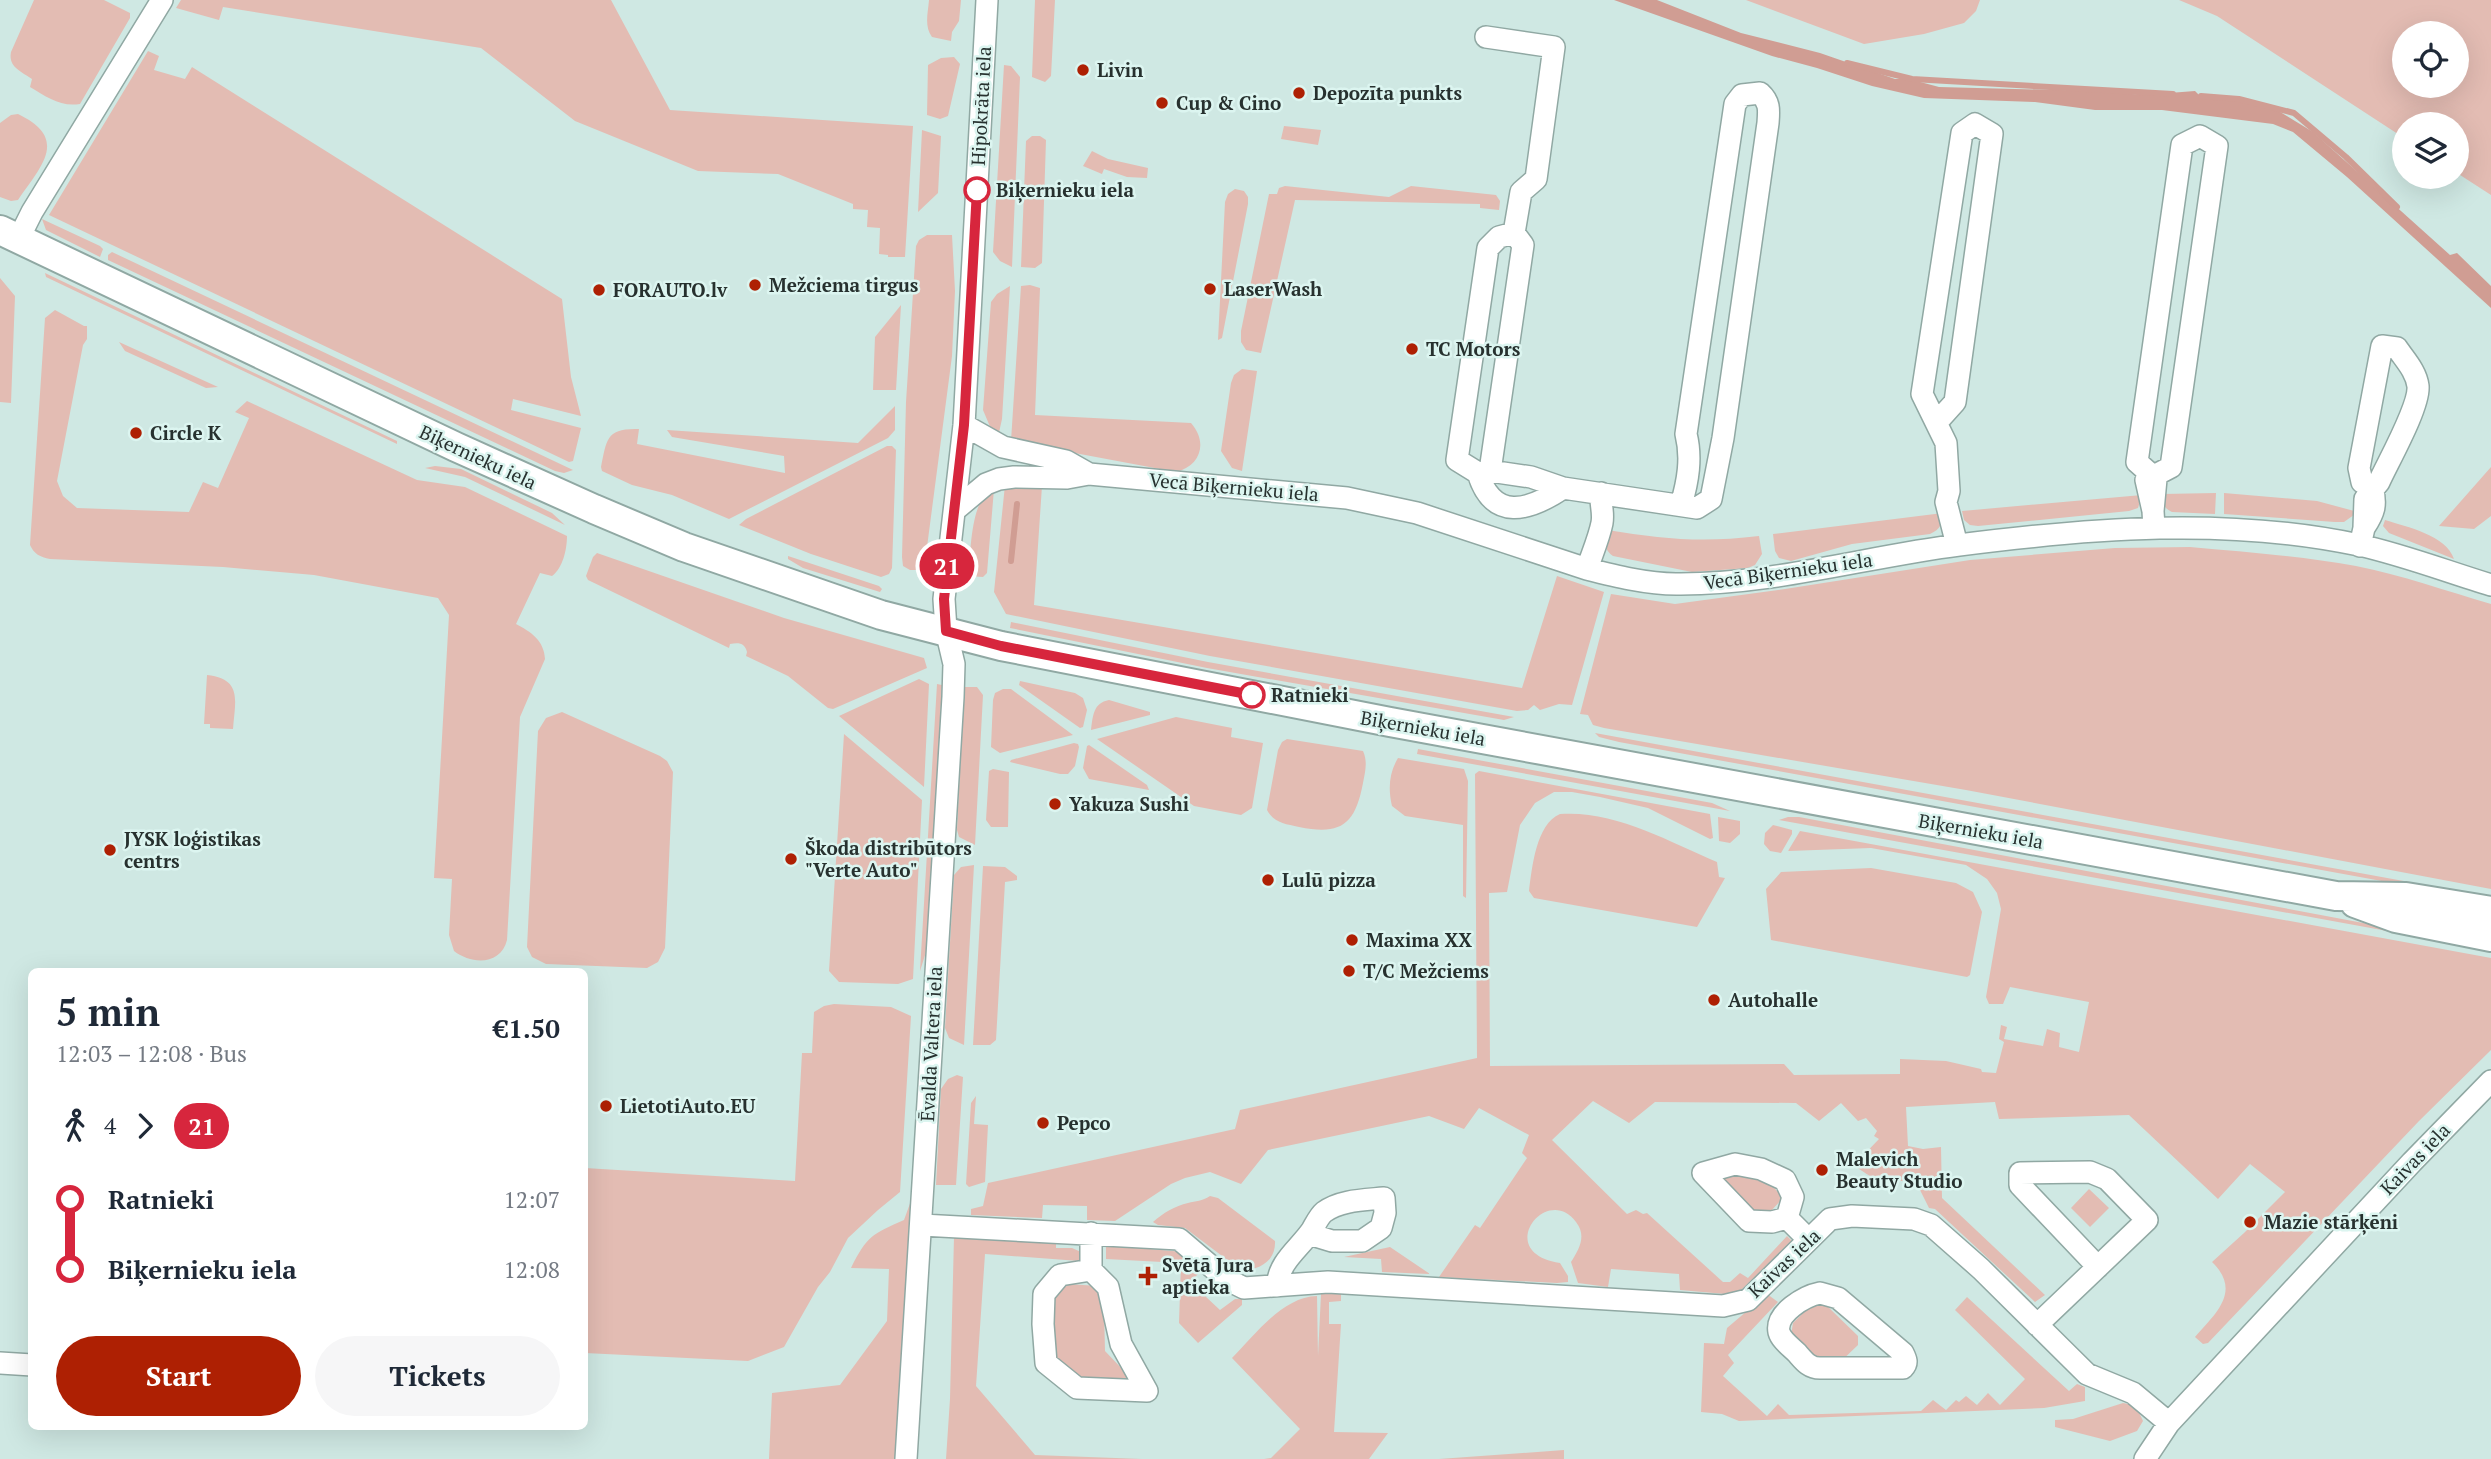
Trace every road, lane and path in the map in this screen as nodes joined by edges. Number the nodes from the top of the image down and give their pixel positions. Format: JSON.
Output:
{"nodes":[{"id":1,"x":162,"y":0,"type":"edge"},
{"id":2,"x":987,"y":0,"type":"edge"},
{"id":3,"x":1486,"y":37,"type":"dead end"},
{"id":4,"x":1514,"y":233,"type":"junction"},
{"id":5,"x":9,"y":235,"type":"edge"},
{"id":6,"x":1937,"y":422,"type":"junction"},
{"id":7,"x":964,"y":425,"type":"junction"},
{"id":8,"x":1484,"y":472,"type":"junction"},
{"id":9,"x":1089,"y":474,"type":"junction"},
{"id":10,"x":2155,"y":481,"type":"junction"},
{"id":11,"x":2372,"y":487,"type":"junction"},
{"id":12,"x":1563,"y":488,"type":"junction"},
{"id":13,"x":1600,"y":499,"type":"junction"},
{"id":14,"x":1681,"y":505,"type":"junction"},
{"id":15,"x":955,"y":510,"type":"junction"},
{"id":16,"x":2154,"y":519,"type":"junction"},
{"id":17,"x":1956,"y":537,"type":"junction"},
{"id":18,"x":2362,"y":537,"type":"junction"},
{"id":19,"x":1590,"y":559,"type":"junction"},
{"id":20,"x":2491,"y":585,"type":"edge"},
{"id":21,"x":946,"y":631,"type":"junction"},
{"id":22,"x":2336,"y":896,"type":"junction"},
{"id":23,"x":2491,"y":911,"type":"edge"},
{"id":24,"x":2491,"y":937,"type":"edge"},
{"id":25,"x":2491,"y":1081,"type":"edge"},
{"id":26,"x":1787,"y":1218,"type":"dead end"},
{"id":27,"x":922,"y":1225,"type":"junction"},
{"id":28,"x":1091,"y":1233,"type":"junction"},
{"id":29,"x":1309,"y":1234,"type":"dead end"},
{"id":30,"x":1808,"y":1239,"type":"junction"},
{"id":31,"x":2098,"y":1267,"type":"junction"},
{"id":32,"x":1091,"y":1270,"type":"junction"},
{"id":33,"x":1772,"y":1277,"type":"junction"},
{"id":34,"x":1277,"y":1286,"type":"junction"},
{"id":35,"x":1798,"y":1302,"type":"junction"},
{"id":36,"x":2037,"y":1325,"type":"junction"},
{"id":37,"x":0,"y":1363,"type":"edge"},
{"id":38,"x":28,"y":1365,"type":"edge"},
{"id":39,"x":2169,"y":1423,"type":"junction"},
{"id":40,"x":906,"y":1459,"type":"edge"},
{"id":41,"x":2145,"y":1459,"type":"edge"}],
"edges":[{"from":1,"to":5,"type":"street"},
{"from":2,"to":7,"type":"street","name":"Hipokrāta iela"},
{"from":3,"to":4,"type":"street"},
{"from":4,"to":8,"type":"street"},
{"from":4,"to":8,"type":"street"},
{"from":5,"to":21,"type":"main road","name":"Biķernieku iela"},
{"from":6,"to":6,"type":"street"},
{"from":6,"to":17,"type":"street"},
{"from":7,"to":9,"type":"street","name":"Vecā Biķernieku iela"},
{"from":7,"to":15,"type":"street","name":"Hipokrāta iela"},
{"from":8,"to":12,"type":"street"},
{"from":8,"to":12,"type":"street"},
{"from":9,"to":15,"type":"street","name":"Vecā Biķernieku iela"},
{"from":9,"to":19,"type":"street","name":"Vecā Biķernieku iela"},
{"from":10,"to":10,"type":"street"},
{"from":10,"to":16,"type":"street"},
{"from":11,"to":11,"type":"street"},
{"from":11,"to":18,"type":"street"},
{"from":12,"to":13,"type":"street"},
{"from":13,"to":14,"type":"street"},
{"from":13,"to":19,"type":"street"},
{"from":14,"to":14,"type":"street"},
{"from":15,"to":21,"type":"street","name":"Hipokrāta iela"},
{"from":16,"to":17,"type":"street","name":"Vecā Biķernieku iela"},
{"from":16,"to":18,"type":"street","name":"Vecā Biķernieku iela"},
{"from":17,"to":19,"type":"street","name":"Vecā Biķernieku iela"},
{"from":18,"to":20,"type":"street","name":"Vecā Biķernieku iela"},
{"from":21,"to":22,"type":"main road","name":"Biķernieku iela"},
{"from":21,"to":27,"type":"street","name":"Ēvalda Valtera iela"},
{"from":22,"to":23,"type":"main road","name":"Biķernieku iela"},
{"from":22,"to":24,"type":"main road","name":"Biķernieku iela"},
{"from":25,"to":39,"type":"street","name":"Kaivas iela"},
{"from":26,"to":30,"type":"street"},
{"from":27,"to":28,"type":"street","name":"Kaivas iela"},
{"from":27,"to":40,"type":"street","name":"Ēvalda Valtera iela"},
{"from":28,"to":32,"type":"street"},
{"from":28,"to":34,"type":"street","name":"Kaivas iela"},
{"from":29,"to":34,"type":"street"},
{"from":30,"to":33,"type":"street","name":"Kaivas iela"},
{"from":30,"to":36,"type":"street","name":"Kaivas iela"},
{"from":31,"to":31,"type":"street"},
{"from":31,"to":36,"type":"street"},
{"from":32,"to":32,"type":"street"},
{"from":33,"to":34,"type":"street","name":"Kaivas iela"},
{"from":33,"to":35,"type":"street"},
{"from":35,"to":35,"type":"street"},
{"from":36,"to":39,"type":"street","name":"Kaivas iela"},
{"from":37,"to":38,"type":"street"},
{"from":39,"to":41,"type":"street","name":"Kaivas iela"}]}
